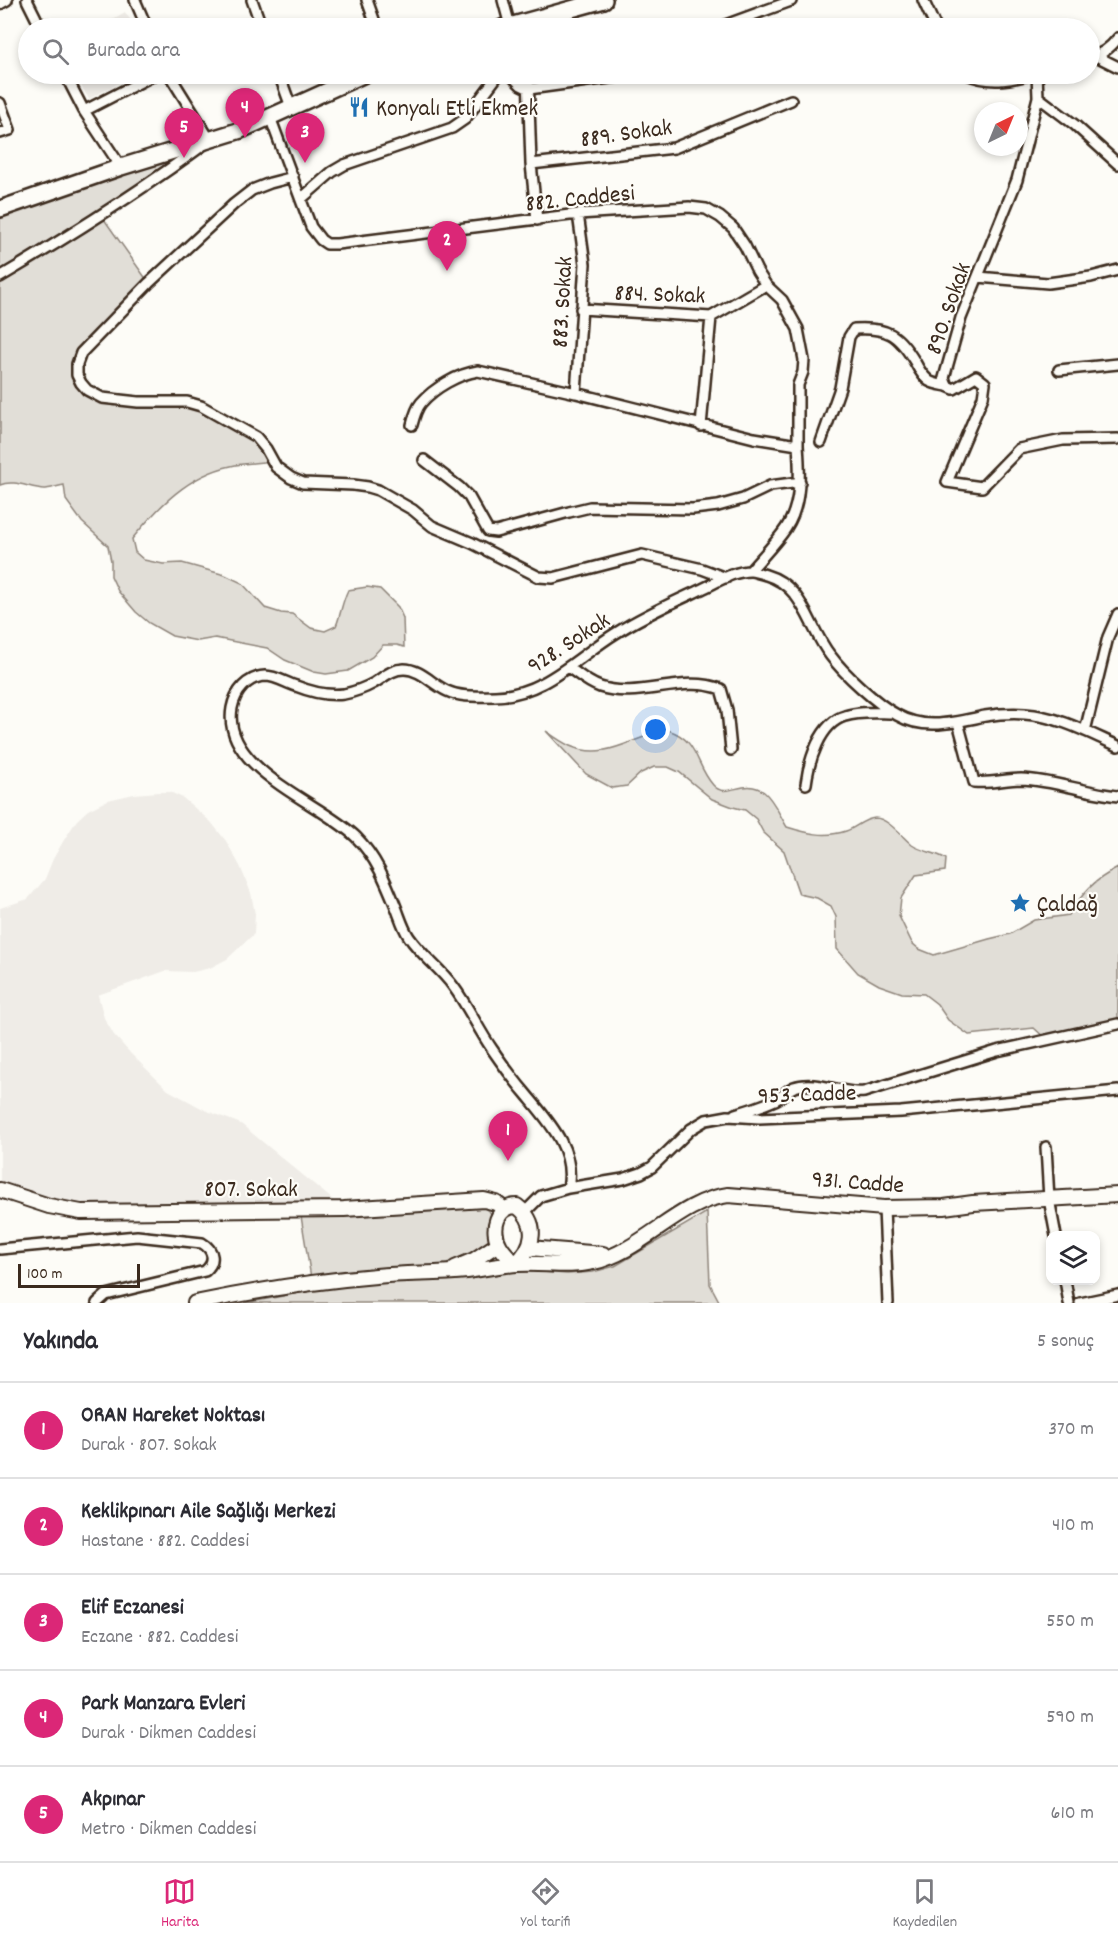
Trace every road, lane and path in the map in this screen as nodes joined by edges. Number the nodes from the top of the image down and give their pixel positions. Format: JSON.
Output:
{"nodes":[{"id":1,"x":7,"y":0,"type":"edge"},
{"id":2,"x":27,"y":0,"type":"edge"},
{"id":3,"x":135,"y":0,"type":"edge"},
{"id":4,"x":252,"y":0,"type":"edge"},
{"id":5,"x":367,"y":0,"type":"edge"},
{"id":6,"x":503,"y":0,"type":"edge"},
{"id":7,"x":604,"y":0,"type":"edge"},
{"id":8,"x":923,"y":0,"type":"edge"},
{"id":9,"x":790,"y":1,"type":"edge"},
{"id":10,"x":0,"y":4,"type":"edge"},
{"id":11,"x":36,"y":18,"type":"edge"},
{"id":12,"x":143,"y":18,"type":"edge"},
{"id":13,"x":258,"y":18,"type":"edge"},
{"id":14,"x":373,"y":18,"type":"edge"},
{"id":15,"x":512,"y":18,"type":"edge"},
{"id":16,"x":545,"y":18,"type":"edge"},
{"id":17,"x":744,"y":18,"type":"edge"},
{"id":18,"x":931,"y":18,"type":"edge"},
{"id":19,"x":1118,"y":38,"type":"edge"},
{"id":20,"x":1100,"y":53,"type":"edge"},
{"id":21,"x":1100,"y":59,"type":"edge"},
{"id":22,"x":1118,"y":67,"type":"edge"},
{"id":23,"x":70,"y":84,"type":"edge"},
{"id":24,"x":137,"y":84,"type":"edge"},
{"id":25,"x":175,"y":84,"type":"edge"},
{"id":26,"x":283,"y":84,"type":"edge"},
{"id":27,"x":343,"y":84,"type":"edge"},
{"id":28,"x":491,"y":84,"type":"edge"},
{"id":29,"x":520,"y":84,"type":"edge"},
{"id":30,"x":529,"y":84,"type":"edge"},
{"id":31,"x":566,"y":84,"type":"edge"},
{"id":32,"x":1037,"y":84,"type":"edge"},
{"id":33,"x":529,"y":89,"type":"junction"},
{"id":34,"x":1038,"y":97,"type":"junction"},
{"id":35,"x":791,"y":100,"type":"dead end"},
{"id":36,"x":0,"y":103,"type":"edge"},
{"id":37,"x":291,"y":107,"type":"junction"},
{"id":38,"x":84,"y":111,"type":"junction"},
{"id":39,"x":270,"y":117,"type":"junction"},
{"id":40,"x":0,"y":133,"type":"edge"},
{"id":41,"x":210,"y":140,"type":"junction"},
{"id":42,"x":531,"y":164,"type":"junction"},
{"id":43,"x":1118,"y":164,"type":"edge"},
{"id":44,"x":121,"y":167,"type":"junction"},
{"id":45,"x":293,"y":177,"type":"junction"},
{"id":46,"x":301,"y":198,"type":"junction"},
{"id":47,"x":0,"y":208,"type":"edge"},
{"id":48,"x":578,"y":214,"type":"junction"},
{"id":49,"x":537,"y":220,"type":"junction"},
{"id":50,"x":1118,"y":270,"type":"edge"},
{"id":51,"x":0,"y":277,"type":"edge"},
{"id":52,"x":978,"y":277,"type":"junction"},
{"id":53,"x":766,"y":285,"type":"junction"},
{"id":54,"x":581,"y":309,"type":"junction"},
{"id":55,"x":711,"y":317,"type":"junction"},
{"id":56,"x":1118,"y":364,"type":"edge"},
{"id":57,"x":1059,"y":370,"type":"dead end"},
{"id":58,"x":947,"y":386,"type":"junction"},
{"id":59,"x":576,"y":393,"type":"junction"},
{"id":60,"x":412,"y":425,"type":"dead end"},
{"id":61,"x":701,"y":426,"type":"junction"},
{"id":62,"x":1118,"y":439,"type":"edge"},
{"id":63,"x":821,"y":442,"type":"dead end"},
{"id":64,"x":798,"y":445,"type":"junction"},
{"id":65,"x":424,"y":460,"type":"dead end"},
{"id":66,"x":800,"y":482,"type":"junction"},
{"id":67,"x":488,"y":531,"type":"junction"},
{"id":68,"x":481,"y":547,"type":"junction"},
{"id":69,"x":750,"y":571,"type":"junction"},
{"id":70,"x":726,"y":578,"type":"junction"},
{"id":71,"x":1118,"y":614,"type":"edge"},
{"id":72,"x":568,"y":667,"type":"junction"},
{"id":73,"x":893,"y":713,"type":"junction"},
{"id":74,"x":958,"y":722,"type":"junction"},
{"id":75,"x":1085,"y":731,"type":"junction"},
{"id":76,"x":1118,"y":746,"type":"edge"},
{"id":77,"x":731,"y":750,"type":"dead end"},
{"id":78,"x":806,"y":784,"type":"dead end"},
{"id":79,"x":1118,"y":796,"type":"edge"},
{"id":80,"x":1118,"y":1024,"type":"edge"},
{"id":81,"x":1118,"y":1091,"type":"edge"},
{"id":82,"x":728,"y":1116,"type":"junction"},
{"id":83,"x":1046,"y":1147,"type":"dead end"},
{"id":84,"x":568,"y":1188,"type":"junction"},
{"id":85,"x":0,"y":1190,"type":"edge"},
{"id":86,"x":1118,"y":1195,"type":"edge"},
{"id":87,"x":1049,"y":1199,"type":"junction"},
{"id":88,"x":884,"y":1208,"type":"junction"},
{"id":89,"x":504,"y":1209,"type":"junction"},
{"id":90,"x":525,"y":1212,"type":"junction"},
{"id":91,"x":1055,"y":1231,"type":"edge"},
{"id":92,"x":498,"y":1244,"type":"junction"},
{"id":93,"x":529,"y":1248,"type":"junction"},
{"id":94,"x":0,"y":1250,"type":"edge"},
{"id":95,"x":611,"y":1255,"type":"junction"},
{"id":96,"x":515,"y":1264,"type":"junction"},
{"id":97,"x":445,"y":1272,"type":"junction"},
{"id":98,"x":1066,"y":1285,"type":"edge"},
{"id":99,"x":1118,"y":1295,"type":"edge"},
{"id":100,"x":97,"y":1303,"type":"edge"},
{"id":101,"x":195,"y":1303,"type":"edge"},
{"id":102,"x":888,"y":1303,"type":"edge"},
{"id":103,"x":1069,"y":1303,"type":"edge"},
{"id":104,"x":1080,"y":1303,"type":"edge"}],
"edges":[{"from":1,"to":10,"type":"street"},
{"from":2,"to":11,"type":"street"},
{"from":3,"to":12,"type":"street"},
{"from":4,"to":13,"type":"street"},
{"from":5,"to":14,"type":"street"},
{"from":6,"to":15,"type":"street"},
{"from":7,"to":16,"type":"main road"},
{"from":8,"to":18,"type":"street"},
{"from":9,"to":17,"type":"street"},
{"from":19,"to":20,"type":"street"},
{"from":21,"to":22,"type":"street"},
{"from":23,"to":38,"type":"street"},
{"from":24,"to":38,"type":"street"},
{"from":25,"to":41,"type":"street"},
{"from":26,"to":37,"type":"street"},
{"from":27,"to":37,"type":"main road"},
{"from":28,"to":46,"type":"street"},
{"from":29,"to":33,"type":"street"},
{"from":30,"to":33,"type":"street"},
{"from":31,"to":33,"type":"street"},
{"from":32,"to":34,"type":"street","name":"890. Sokak"},
{"from":33,"to":42,"type":"street"},
{"from":34,"to":43,"type":"street"},
{"from":34,"to":52,"type":"street","name":"890. Sokak"},
{"from":35,"to":42,"type":"street","name":"889. Sokak"},
{"from":36,"to":40,"type":"street"},
{"from":37,"to":39,"type":"main road"},
{"from":38,"to":44,"type":"street"},
{"from":39,"to":41,"type":"main road"},
{"from":39,"to":45,"type":"street","name":"882. Caddesi"},
{"from":41,"to":44,"type":"main road"},
{"from":41,"to":51,"type":"street"},
{"from":42,"to":49,"type":"street"},
{"from":44,"to":47,"type":"main road"},
{"from":45,"to":46,"type":"street","name":"882. Caddesi"},
{"from":45,"to":68,"type":"street"},
{"from":46,"to":49,"type":"street","name":"882. Caddesi"},
{"from":48,"to":49,"type":"street","name":"882. Caddesi"},
{"from":48,"to":53,"type":"street","name":"882. Caddesi"},
{"from":48,"to":54,"type":"street","name":"883. Sokak"},
{"from":50,"to":52,"type":"street"},
{"from":52,"to":58,"type":"street","name":"890. Sokak"},
{"from":53,"to":55,"type":"street","name":"884. Sokak"},
{"from":53,"to":64,"type":"street","name":"882. Caddesi"},
{"from":54,"to":55,"type":"street","name":"884. Sokak"},
{"from":54,"to":59,"type":"street","name":"883. Sokak"},
{"from":55,"to":61,"type":"street"},
{"from":56,"to":57,"type":"street"},
{"from":58,"to":62,"type":"street","name":"890. Sokak"},
{"from":58,"to":63,"type":"street"},
{"from":59,"to":60,"type":"street"},
{"from":59,"to":61,"type":"street"},
{"from":61,"to":64,"type":"street"},
{"from":64,"to":66,"type":"street","name":"882. Caddesi"},
{"from":65,"to":67,"type":"street"},
{"from":66,"to":67,"type":"street"},
{"from":66,"to":69,"type":"street","name":"882. Caddesi"},
{"from":67,"to":68,"type":"street"},
{"from":68,"to":70,"type":"street"},
{"from":69,"to":70,"type":"street","name":"928. Sokak"},
{"from":69,"to":73,"type":"street"},
{"from":70,"to":72,"type":"street","name":"928. Sokak"},
{"from":71,"to":75,"type":"street"},
{"from":72,"to":77,"type":"street"},
{"from":72,"to":84,"type":"street","name":"928. Sokak"},
{"from":73,"to":74,"type":"street"},
{"from":73,"to":78,"type":"street"},
{"from":74,"to":75,"type":"street"},
{"from":74,"to":79,"type":"street"},
{"from":75,"to":76,"type":"street"},
{"from":80,"to":82,"type":"street"},
{"from":81,"to":82,"type":"street","name":"953. Cadde"},
{"from":82,"to":84,"type":"street","name":"953. Cadde"},
{"from":83,"to":87,"type":"street"},
{"from":84,"to":90,"type":"street","name":"953. Cadde"},
{"from":85,"to":89,"type":"main road","name":"807. Sokak"},
{"from":86,"to":87,"type":"main road","name":"931. Cadde"},
{"from":87,"to":88,"type":"main road","name":"931. Cadde"},
{"from":87,"to":91,"type":"street"},
{"from":88,"to":95,"type":"main road","name":"931. Cadde"},
{"from":88,"to":102,"type":"street"},
{"from":89,"to":90,"type":"main road"},
{"from":89,"to":92,"type":"main road"},
{"from":90,"to":93,"type":"main road"},
{"from":92,"to":96,"type":"main road"},
{"from":92,"to":97,"type":"main road"},
{"from":93,"to":95,"type":"main road"},
{"from":93,"to":96,"type":"main road"},
{"from":94,"to":100,"type":"street"},
{"from":95,"to":96,"type":"main road","name":"931. Cadde"},
{"from":96,"to":97,"type":"main road","name":"931. Cadde"},
{"from":97,"to":101,"type":"main road","name":"931. Cadde"},
{"from":98,"to":103,"type":"street"},
{"from":99,"to":104,"type":"street"}]}
